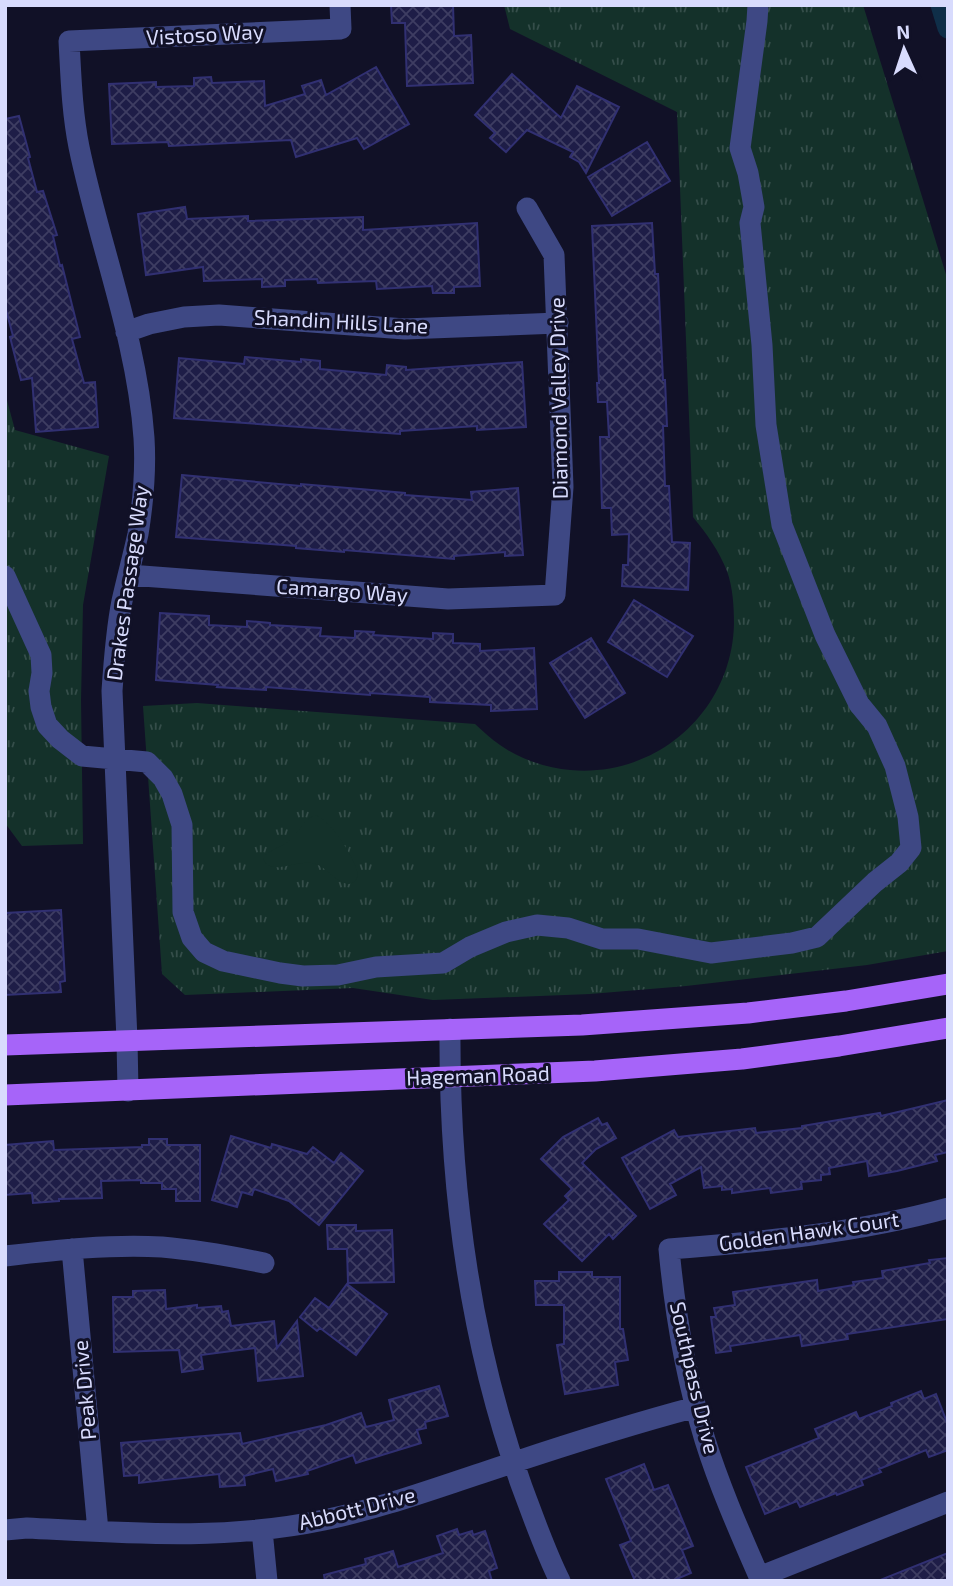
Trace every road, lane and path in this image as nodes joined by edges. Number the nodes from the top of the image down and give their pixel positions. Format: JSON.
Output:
{"nodes":[{"id":1,"x":340,"y":5,"type":"edge"},
{"id":2,"x":758,"y":5,"type":"edge"},
{"id":3,"x":69,"y":41,"type":"joint"},
{"id":4,"x":527,"y":208,"type":"dead end"},
{"id":5,"x":558,"y":323,"type":"junction"},
{"id":6,"x":126,"y":332,"type":"junction"},
{"id":7,"x":128,"y":575,"type":"junction"},
{"id":8,"x":5,"y":576,"type":"edge"},
{"id":9,"x":555,"y":595,"type":"joint"},
{"id":10,"x":115,"y":758,"type":"junction"},
{"id":11,"x":948,"y":984,"type":"edge"},
{"id":12,"x":948,"y":1028,"type":"edge"},
{"id":13,"x":450,"y":1029,"type":"junction"},
{"id":14,"x":127,"y":1040,"type":"junction"},
{"id":15,"x":5,"y":1045,"type":"edge"},
{"id":16,"x":449,"y":1077,"type":"junction"},
{"id":17,"x":128,"y":1091,"type":"junction"},
{"id":18,"x":5,"y":1095,"type":"edge"},
{"id":19,"x":948,"y":1208,"type":"edge"},
{"id":20,"x":72,"y":1249,"type":"junction"},
{"id":21,"x":669,"y":1249,"type":"joint"},
{"id":22,"x":5,"y":1256,"type":"edge"},
{"id":23,"x":264,"y":1263,"type":"dead end"},
{"id":24,"x":696,"y":1407,"type":"junction"},
{"id":25,"x":513,"y":1462,"type":"junction"},
{"id":26,"x":948,"y":1502,"type":"edge"},
{"id":27,"x":5,"y":1530,"type":"edge"},
{"id":28,"x":262,"y":1530,"type":"junction"},
{"id":29,"x":99,"y":1531,"type":"junction"},
{"id":30,"x":760,"y":1579,"type":"edge"},
{"id":31,"x":267,"y":1581,"type":"edge"},
{"id":32,"x":560,"y":1581,"type":"edge"}],
"edges":[{"from":1,"to":3,"type":"street","name":"Vistoso Way"},
{"from":2,"to":10,"type":"street"},
{"from":3,"to":6,"type":"street","name":"Drakes Passage Way"},
{"from":4,"to":5,"type":"street","name":"Diamond Valley Drive"},
{"from":5,"to":6,"type":"street","name":"Shandin Hills Lane"},
{"from":5,"to":9,"type":"street","name":"Diamond Valley Drive"},
{"from":6,"to":7,"type":"street","name":"Drakes Passage Way"},
{"from":7,"to":9,"type":"street","name":"Camargo Way"},
{"from":7,"to":10,"type":"street","name":"Drakes Passage Way"},
{"from":8,"to":10,"type":"street"},
{"from":10,"to":14,"type":"street","name":"Drakes Passage Way"},
{"from":11,"to":13,"type":"main road"},
{"from":12,"to":16,"type":"main road","name":"Hageman Road"},
{"from":13,"to":14,"type":"main road"},
{"from":13,"to":16,"type":"street"},
{"from":14,"to":15,"type":"main road"},
{"from":14,"to":17,"type":"street","name":"Drakes Passage Way"},
{"from":16,"to":17,"type":"main road","name":"Hageman Road"},
{"from":16,"to":25,"type":"street"},
{"from":17,"to":18,"type":"main road","name":"Hageman Road"},
{"from":19,"to":21,"type":"street","name":"Golden Hawk Court"},
{"from":20,"to":22,"type":"street"},
{"from":20,"to":23,"type":"street"},
{"from":20,"to":29,"type":"street","name":"Peak Drive"},
{"from":21,"to":24,"type":"street","name":"Southpass Drive"},
{"from":24,"to":25,"type":"street","name":"Abbott Drive"},
{"from":24,"to":30,"type":"street","name":"Southpass Drive"},
{"from":25,"to":28,"type":"street","name":"Abbott Drive"},
{"from":25,"to":32,"type":"street"},
{"from":26,"to":30,"type":"street"},
{"from":27,"to":29,"type":"street","name":"Abbott Drive"},
{"from":28,"to":29,"type":"street","name":"Abbott Drive"},
{"from":28,"to":31,"type":"street"}]}
